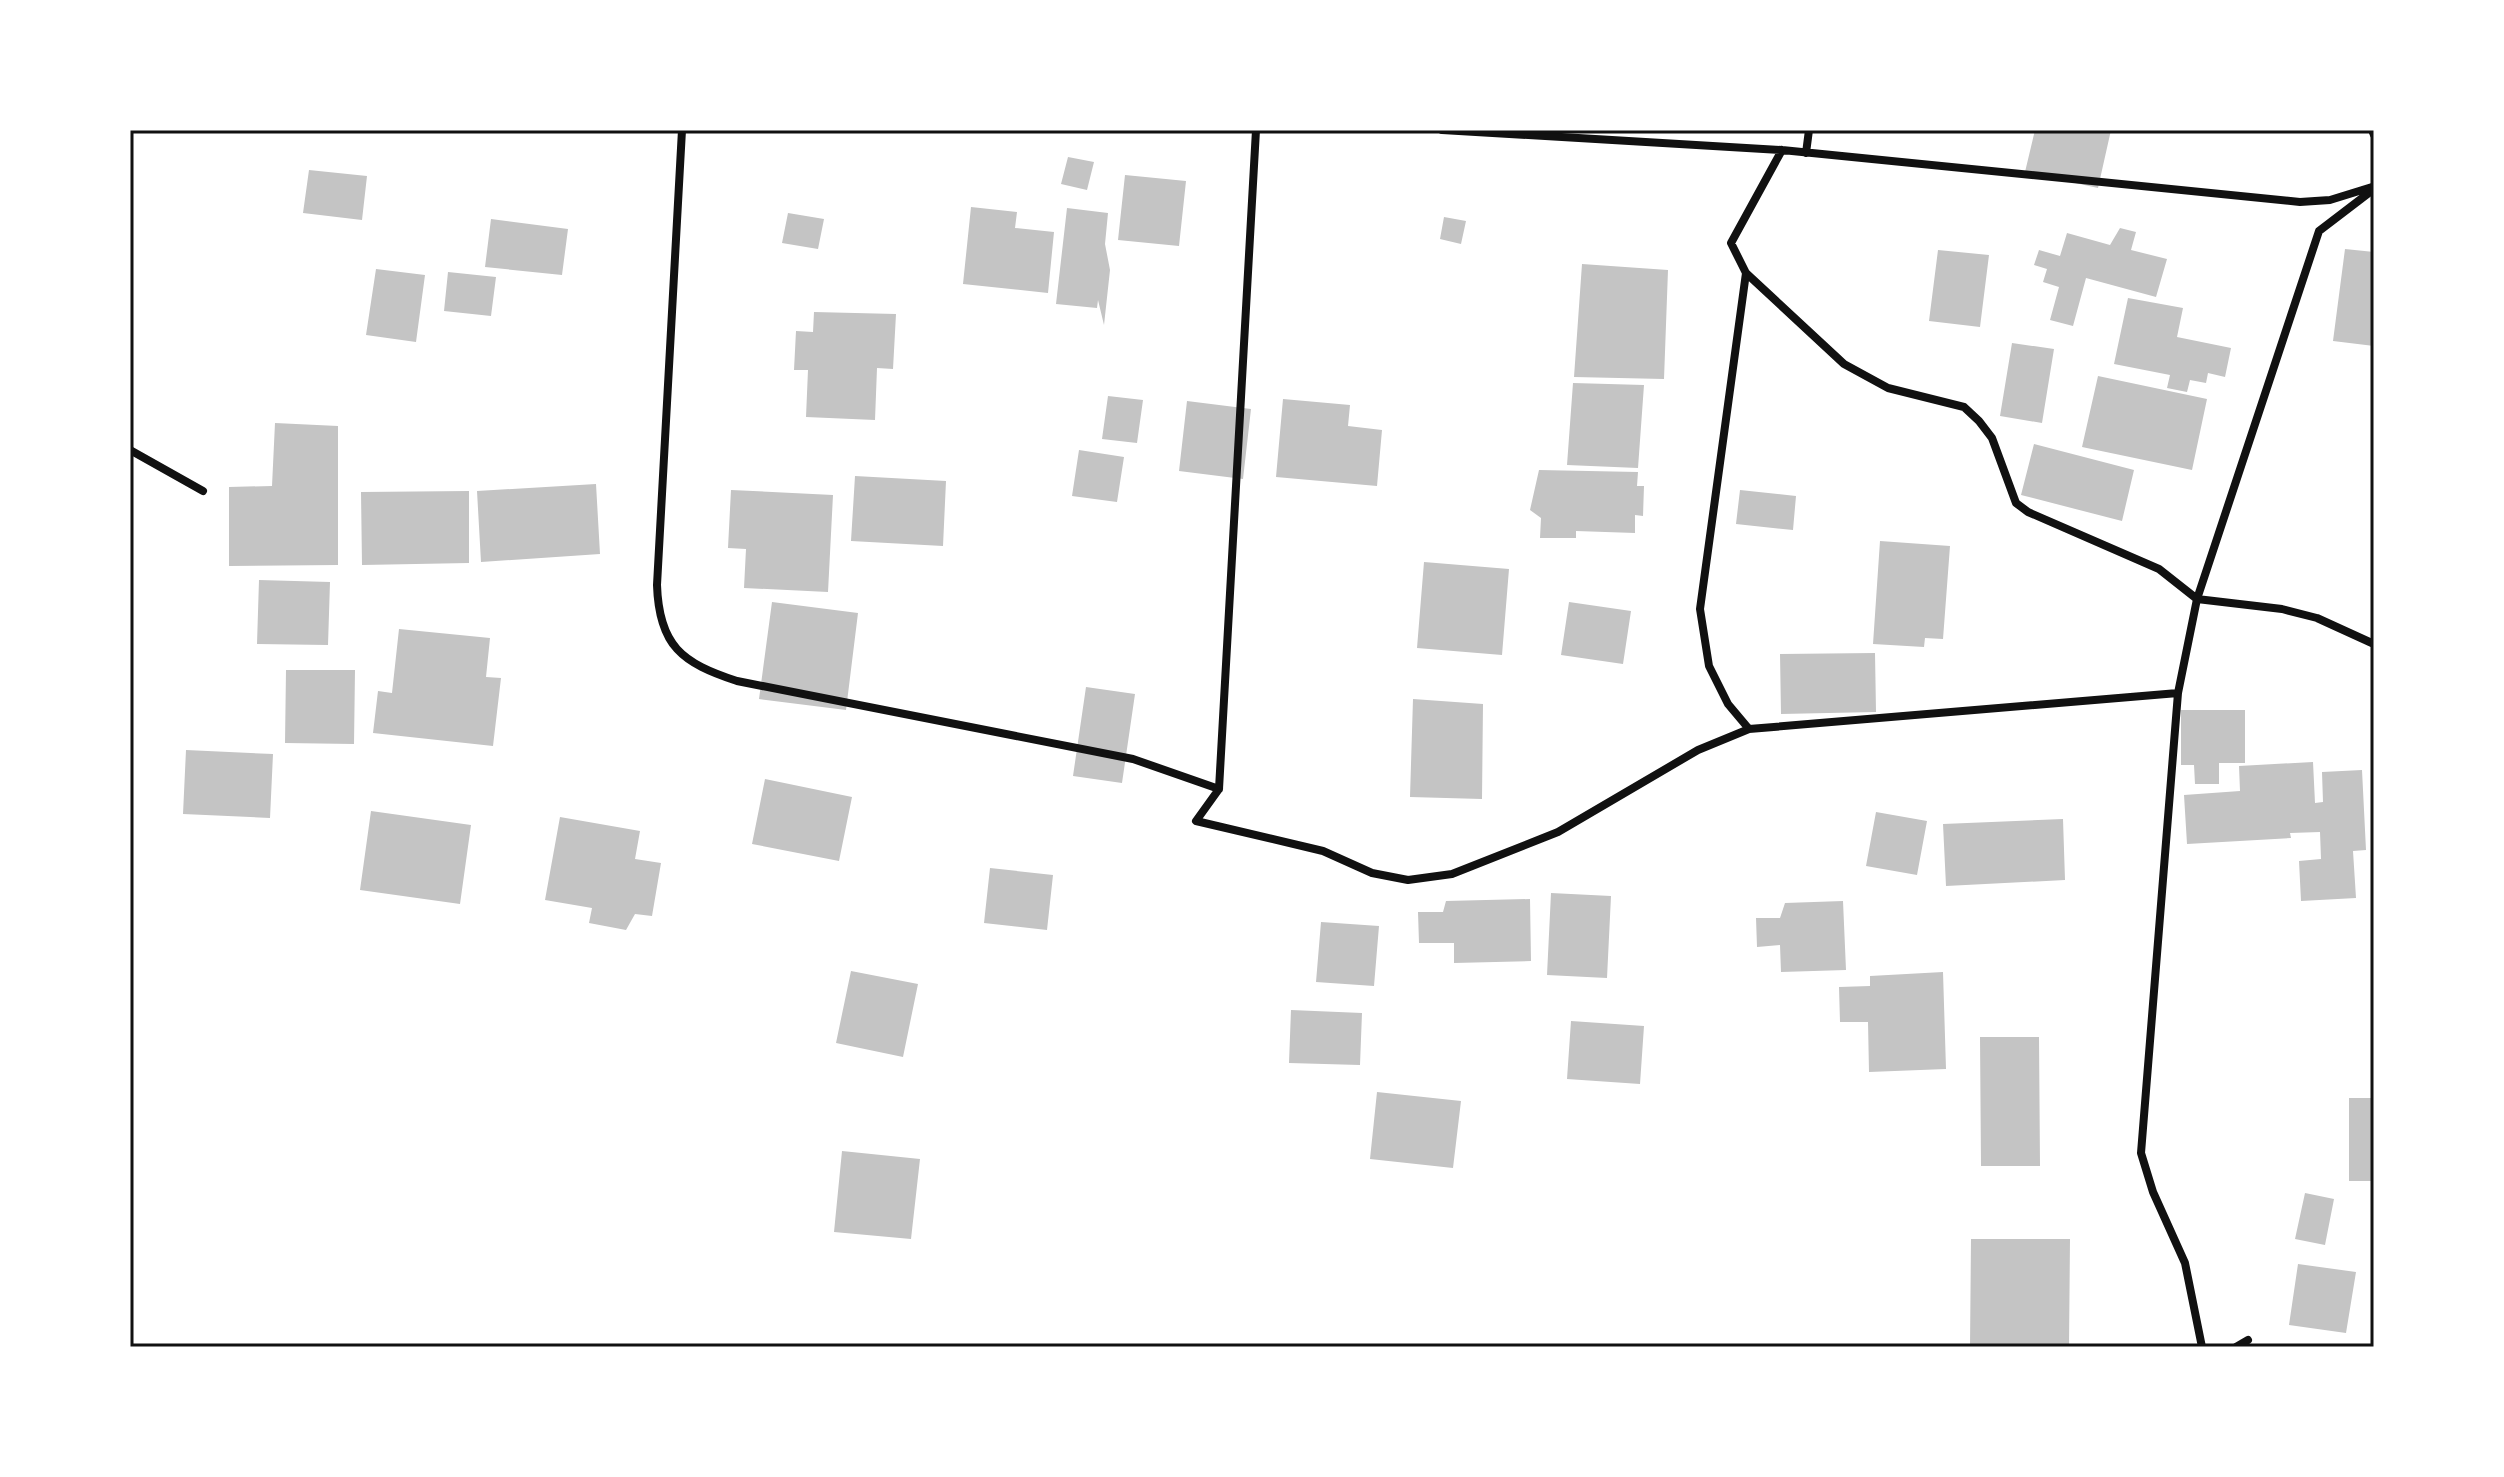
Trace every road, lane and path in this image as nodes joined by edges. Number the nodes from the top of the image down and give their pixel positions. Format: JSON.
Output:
{"nodes":[{"id":1,"x":682,"y":130,"type":"edge"},
{"id":2,"x":1256,"y":130,"type":"edge"},
{"id":3,"x":1442,"y":130,"type":"edge"},
{"id":4,"x":1809,"y":130,"type":"edge"},
{"id":5,"x":1782,"y":150,"type":"junction"},
{"id":6,"x":1806,"y":153,"type":"junction"},
{"id":7,"x":2374,"y":187,"type":"edge"},
{"id":8,"x":1746,"y":273,"type":"junction"},
{"id":9,"x":130,"y":450,"type":"edge"},
{"id":10,"x":203,"y":491,"type":"dead end"},
{"id":11,"x":2197,"y":599,"type":"junction"},
{"id":12,"x":2374,"y":644,"type":"edge"},
{"id":13,"x":2178,"y":693,"type":"junction"},
{"id":14,"x":1749,"y":729,"type":"junction"},
{"id":15,"x":1219,"y":789,"type":"junction"},
{"id":16,"x":2248,"y":1340,"type":"dead end"},
{"id":17,"x":2202,"y":1347,"type":"edge"},
{"id":18,"x":2236,"y":1347,"type":"edge"}],
"edges":[{"from":1,"to":15,"type":"street"},
{"from":2,"to":15,"type":"street"},
{"from":3,"to":5,"type":"street"},
{"from":4,"to":6,"type":"street"},
{"from":5,"to":6,"type":"street"},
{"from":5,"to":8,"type":"street"},
{"from":6,"to":7,"type":"street"},
{"from":7,"to":11,"type":"street"},
{"from":8,"to":11,"type":"street"},
{"from":8,"to":14,"type":"street"},
{"from":9,"to":10,"type":"street"},
{"from":11,"to":12,"type":"street"},
{"from":11,"to":13,"type":"street"},
{"from":13,"to":14,"type":"street"},
{"from":13,"to":17,"type":"street"},
{"from":14,"to":15,"type":"street"},
{"from":16,"to":18,"type":"street"}]}
